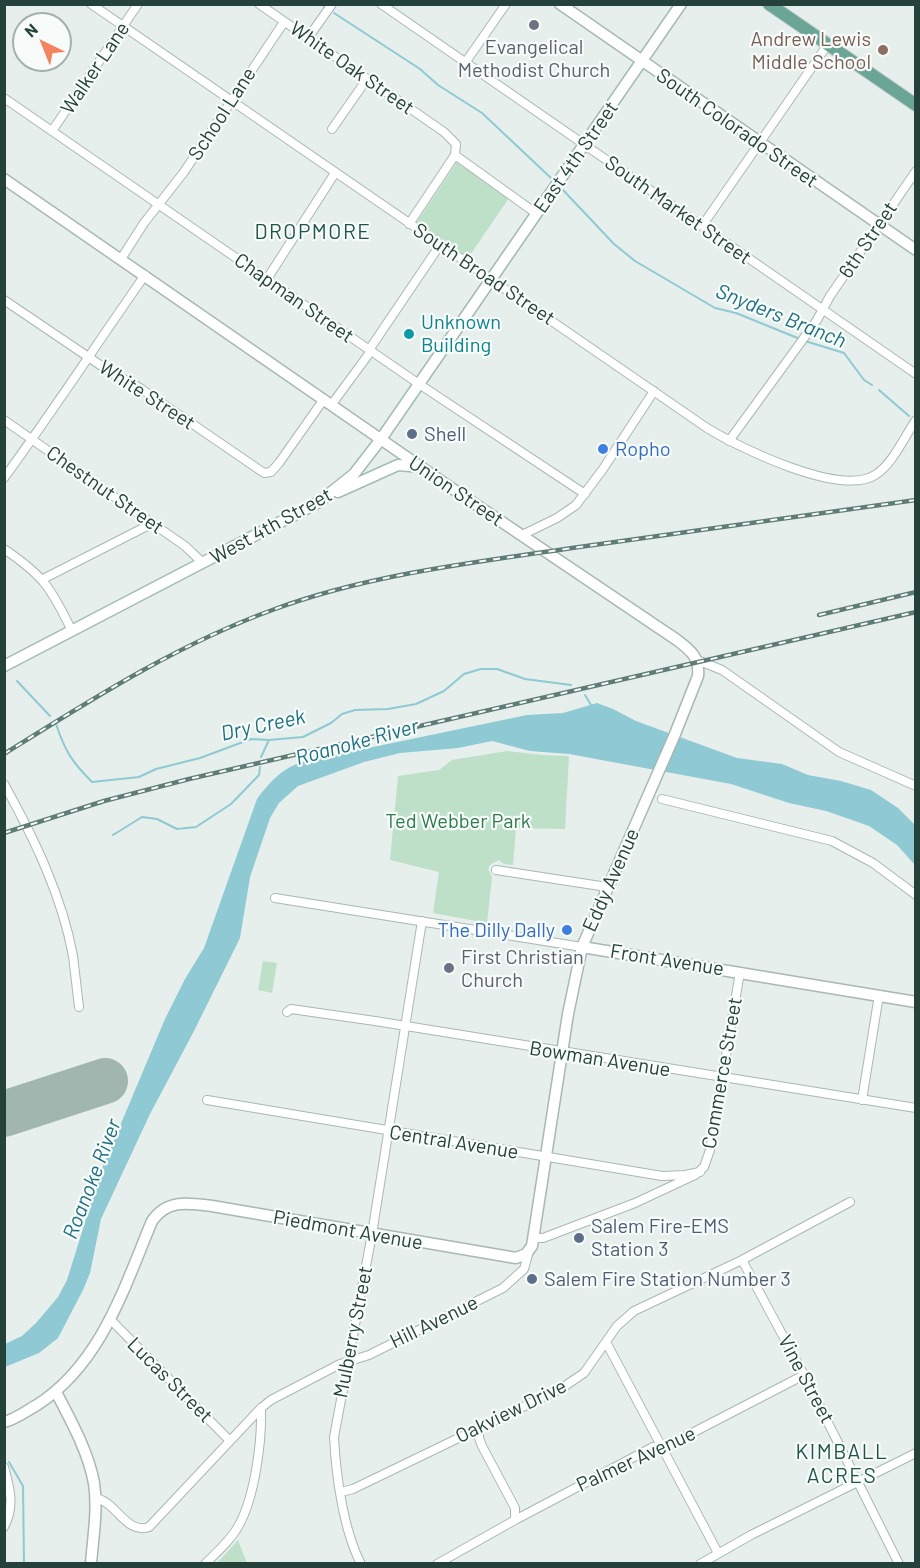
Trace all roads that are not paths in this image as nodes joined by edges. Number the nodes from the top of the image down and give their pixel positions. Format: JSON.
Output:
{"nodes":[{"id":1,"x":90,"y":4,"type":"edge"},
{"id":2,"x":138,"y":4,"type":"edge"},
{"id":3,"x":260,"y":4,"type":"edge"},
{"id":4,"x":332,"y":4,"type":"edge"},
{"id":5,"x":381,"y":4,"type":"edge"},
{"id":6,"x":506,"y":4,"type":"edge"},
{"id":7,"x":560,"y":4,"type":"edge"},
{"id":8,"x":681,"y":4,"type":"edge"},
{"id":9,"x":769,"y":4,"type":"edge"},
{"id":10,"x":284,"y":22,"type":"junction"},
{"id":11,"x":123,"y":27,"type":"junction"},
{"id":12,"x":308,"y":38,"type":"junction"},
{"id":13,"x":828,"y":44,"type":"junction"},
{"id":14,"x":641,"y":61,"type":"junction"},
{"id":15,"x":465,"y":63,"type":"junction"},
{"id":16,"x":368,"y":79,"type":"junction"},
{"id":17,"x":4,"y":98,"type":"edge"},
{"id":18,"x":231,"y":101,"type":"junction"},
{"id":19,"x":915,"y":105,"type":"edge"},
{"id":20,"x":332,"y":129,"type":"dead end"},
{"id":21,"x":52,"y":131,"type":"junction"},
{"id":22,"x":760,"y":143,"type":"junction"},
{"id":23,"x":584,"y":145,"type":"junction"},
{"id":24,"x":455,"y":155,"type":"junction"},
{"id":25,"x":915,"y":171,"type":"edge"},
{"id":26,"x":335,"y":173,"type":"junction"},
{"id":27,"x":4,"y":179,"type":"edge"},
{"id":28,"x":159,"y":205,"type":"junction"},
{"id":29,"x":537,"y":213,"type":"junction"},
{"id":30,"x":410,"y":224,"type":"junction"},
{"id":31,"x":878,"y":225,"type":"junction"},
{"id":32,"x":702,"y":226,"type":"junction"},
{"id":33,"x":440,"y":245,"type":"junction"},
{"id":34,"x":915,"y":250,"type":"edge"},
{"id":35,"x":121,"y":259,"type":"junction"},
{"id":36,"x":145,"y":275,"type":"junction"},
{"id":37,"x":267,"y":279,"type":"junction"},
{"id":38,"x":491,"y":279,"type":"junction"},
{"id":39,"x":4,"y":300,"type":"edge"},
{"id":40,"x":823,"y":311,"type":"junction"},
{"id":41,"x":370,"y":351,"type":"junction"},
{"id":42,"x":88,"y":357,"type":"junction"},
{"id":43,"x":915,"y":374,"type":"edge"},
{"id":44,"x":419,"y":384,"type":"junction"},
{"id":45,"x":654,"y":391,"type":"junction"},
{"id":46,"x":328,"y":402,"type":"junction"},
{"id":47,"x":4,"y":420,"type":"edge"},
{"id":48,"x":915,"y":420,"type":"edge"},
{"id":49,"x":381,"y":439,"type":"junction"},
{"id":50,"x":34,"y":440,"type":"junction"},
{"id":51,"x":729,"y":441,"type":"junction"},
{"id":52,"x":421,"y":467,"type":"junction"},
{"id":53,"x":4,"y":478,"type":"edge"},
{"id":54,"x":332,"y":494,"type":"junction"},
{"id":55,"x":585,"y":494,"type":"junction"},
{"id":56,"x":153,"y":523,"type":"junction"},
{"id":57,"x":522,"y":535,"type":"junction"},
{"id":58,"x":4,"y":549,"type":"edge"},
{"id":59,"x":203,"y":563,"type":"junction"},
{"id":60,"x":43,"y":579,"type":"junction"},
{"id":61,"x":72,"y":631,"type":"junction"},
{"id":62,"x":697,"y":660,"type":"junction"},
{"id":63,"x":4,"y":666,"type":"edge"},
{"id":64,"x":4,"y":784,"type":"edge"},
{"id":65,"x":915,"y":786,"type":"edge"},
{"id":66,"x":662,"y":799,"type":"dead end"},
{"id":67,"x":496,"y":870,"type":"dead end"},
{"id":68,"x":607,"y":887,"type":"junction"},
{"id":69,"x":915,"y":895,"type":"edge"},
{"id":70,"x":275,"y":898,"type":"dead end"},
{"id":71,"x":422,"y":921,"type":"junction"},
{"id":72,"x":582,"y":947,"type":"junction"},
{"id":73,"x":740,"y":972,"type":"junction"},
{"id":74,"x":879,"y":995,"type":"junction"},
{"id":75,"x":915,"y":1002,"type":"edge"},
{"id":76,"x":79,"y":1007,"type":"dead end"},
{"id":77,"x":287,"y":1012,"type":"dead end"},
{"id":78,"x":405,"y":1026,"type":"junction"},
{"id":79,"x":562,"y":1052,"type":"junction"},
{"id":80,"x":722,"y":1078,"type":"junction"},
{"id":81,"x":207,"y":1100,"type":"dead end"},
{"id":82,"x":862,"y":1100,"type":"junction"},
{"id":83,"x":915,"y":1108,"type":"edge"},
{"id":84,"x":387,"y":1131,"type":"junction"},
{"id":85,"x":545,"y":1157,"type":"junction"},
{"id":86,"x":700,"y":1172,"type":"junction"},
{"id":87,"x":850,"y":1202,"type":"dead end"},
{"id":88,"x":372,"y":1234,"type":"junction"},
{"id":89,"x":533,"y":1238,"type":"junction"},
{"id":90,"x":529,"y":1251,"type":"junction"},
{"id":91,"x":742,"y":1260,"type":"junction"},
{"id":92,"x":110,"y":1319,"type":"junction"},
{"id":93,"x":606,"y":1342,"type":"junction"},
{"id":94,"x":349,"y":1361,"type":"junction"},
{"id":95,"x":804,"y":1375,"type":"junction"},
{"id":96,"x":56,"y":1392,"type":"junction"},
{"id":97,"x":261,"y":1408,"type":"junction"},
{"id":98,"x":4,"y":1422,"type":"edge"},
{"id":99,"x":479,"y":1428,"type":"junction"},
{"id":100,"x":230,"y":1441,"type":"junction"},
{"id":101,"x":661,"y":1447,"type":"junction"},
{"id":102,"x":915,"y":1453,"type":"edge"},
{"id":103,"x":4,"y":1467,"type":"edge"},
{"id":104,"x":859,"y":1482,"type":"junction"},
{"id":105,"x":341,"y":1492,"type":"junction"},
{"id":106,"x":95,"y":1498,"type":"junction"},
{"id":107,"x":515,"y":1520,"type":"junction"},
{"id":108,"x":4,"y":1527,"type":"edge"},
{"id":109,"x":718,"y":1553,"type":"junction"},
{"id":110,"x":91,"y":1563,"type":"edge"},
{"id":111,"x":206,"y":1563,"type":"edge"},
{"id":112,"x":361,"y":1563,"type":"edge"},
{"id":113,"x":437,"y":1563,"type":"edge"},
{"id":114,"x":699,"y":1563,"type":"edge"},
{"id":115,"x":899,"y":1563,"type":"edge"}],
"edges":[{"from":1,"to":11,"type":"street","name":"South Broad Street"},
{"from":2,"to":11,"type":"street","name":"Walker Lane"},
{"from":3,"to":10,"type":"street","name":"White Oak Street"},
{"from":4,"to":12,"type":"street"},
{"from":5,"to":15,"type":"street","name":"South Market Street"},
{"from":6,"to":15,"type":"street"},
{"from":7,"to":14,"type":"street","name":"South Colorado Street"},
{"from":8,"to":14,"type":"street","name":"East 4th Street"},
{"from":9,"to":13,"type":"main road"},
{"from":10,"to":12,"type":"street","name":"White Oak Street"},
{"from":10,"to":18,"type":"street","name":"School Lane"},
{"from":11,"to":18,"type":"street","name":"South Broad Street"},
{"from":11,"to":21,"type":"street","name":"Walker Lane"},
{"from":12,"to":16,"type":"street","name":"White Oak Street"},
{"from":13,"to":19,"type":"main road"},
{"from":13,"to":22,"type":"street"},
{"from":14,"to":22,"type":"street","name":"South Colorado Street"},
{"from":14,"to":23,"type":"street","name":"East 4th Street"},
{"from":15,"to":23,"type":"street","name":"South Market Street"},
{"from":16,"to":20,"type":"street"},
{"from":16,"to":24,"type":"street","name":"White Oak Street"},
{"from":17,"to":21,"type":"street","name":"Chapman Street"},
{"from":18,"to":26,"type":"street","name":"South Broad Street"},
{"from":18,"to":28,"type":"street","name":"School Lane"},
{"from":21,"to":28,"type":"street","name":"Chapman Street"},
{"from":22,"to":31,"type":"street","name":"South Colorado Street"},
{"from":22,"to":32,"type":"street"},
{"from":23,"to":29,"type":"street","name":"East 4th Street"},
{"from":23,"to":32,"type":"street","name":"South Market Street"},
{"from":24,"to":29,"type":"street"},
{"from":24,"to":30,"type":"street"},
{"from":25,"to":31,"type":"street","name":"6th Street"},
{"from":26,"to":30,"type":"street","name":"South Broad Street"},
{"from":26,"to":37,"type":"street"},
{"from":27,"to":35,"type":"street","name":"Union Street"},
{"from":28,"to":35,"type":"street","name":"School Lane"},
{"from":28,"to":37,"type":"street","name":"Chapman Street"},
{"from":29,"to":38,"type":"street","name":"East 4th Street"},
{"from":30,"to":33,"type":"street","name":"South Broad Street"},
{"from":31,"to":34,"type":"street","name":"South Colorado Street"},
{"from":31,"to":40,"type":"street","name":"6th Street"},
{"from":32,"to":40,"type":"street","name":"South Market Street"},
{"from":33,"to":38,"type":"street","name":"South Broad Street"},
{"from":33,"to":41,"type":"street"},
{"from":35,"to":36,"type":"street","name":"Union Street"},
{"from":36,"to":42,"type":"street"},
{"from":36,"to":46,"type":"street","name":"Union Street"},
{"from":37,"to":41,"type":"street","name":"Chapman Street"},
{"from":38,"to":44,"type":"street","name":"West 4th Street"},
{"from":38,"to":45,"type":"street","name":"South Broad Street"},
{"from":39,"to":42,"type":"street","name":"White Street"},
{"from":40,"to":43,"type":"street","name":"South Market Street"},
{"from":40,"to":51,"type":"street","name":"6th Street"},
{"from":41,"to":44,"type":"street","name":"Chapman Street"},
{"from":41,"to":46,"type":"street"},
{"from":42,"to":46,"type":"street","name":"White Street"},
{"from":42,"to":50,"type":"street"},
{"from":44,"to":49,"type":"street","name":"West 4th Street"},
{"from":44,"to":55,"type":"street","name":"Chapman Street"},
{"from":45,"to":51,"type":"street","name":"South Broad Street"},
{"from":45,"to":55,"type":"street"},
{"from":46,"to":49,"type":"street","name":"Union Street"},
{"from":47,"to":50,"type":"street","name":"Chestnut Street"},
{"from":48,"to":51,"type":"street","name":"South Broad Street"},
{"from":49,"to":52,"type":"street","name":"Union Street"},
{"from":49,"to":54,"type":"street","name":"West 4th Street"},
{"from":50,"to":53,"type":"street"},
{"from":50,"to":56,"type":"street","name":"Chestnut Street"},
{"from":52,"to":54,"type":"street"},
{"from":52,"to":57,"type":"street","name":"Union Street"},
{"from":54,"to":59,"type":"street","name":"West 4th Street"},
{"from":55,"to":57,"type":"street"},
{"from":56,"to":59,"type":"street","name":"Chestnut Street"},
{"from":56,"to":60,"type":"street"},
{"from":57,"to":62,"type":"street","name":"Union Street"},
{"from":58,"to":60,"type":"street"},
{"from":59,"to":61,"type":"street","name":"West 4th Street"},
{"from":60,"to":61,"type":"street"},
{"from":61,"to":63,"type":"street","name":"West 4th Street"},
{"from":62,"to":65,"type":"street","name":"Union Street"},
{"from":62,"to":68,"type":"street","name":"Eddy Avenue"},
{"from":64,"to":76,"type":"street"},
{"from":66,"to":69,"type":"street"},
{"from":67,"to":68,"type":"street"},
{"from":68,"to":72,"type":"street","name":"Eddy Avenue"},
{"from":70,"to":71,"type":"street","name":"Front Avenue"},
{"from":71,"to":72,"type":"street","name":"Front Avenue"},
{"from":71,"to":78,"type":"street","name":"Mulberry Street"},
{"from":72,"to":73,"type":"street","name":"Front Avenue"},
{"from":72,"to":79,"type":"street","name":"Eddy Avenue"},
{"from":73,"to":74,"type":"street","name":"Front Avenue"},
{"from":73,"to":80,"type":"street","name":"Commerce Street"},
{"from":74,"to":75,"type":"street","name":"Front Avenue"},
{"from":74,"to":82,"type":"street"},
{"from":77,"to":78,"type":"street","name":"Bowman Avenue"},
{"from":78,"to":79,"type":"street","name":"Bowman Avenue"},
{"from":78,"to":84,"type":"street","name":"Mulberry Street"},
{"from":79,"to":80,"type":"street","name":"Bowman Avenue"},
{"from":79,"to":85,"type":"street","name":"Eddy Avenue"},
{"from":80,"to":82,"type":"street","name":"Bowman Avenue"},
{"from":80,"to":86,"type":"street","name":"Commerce Street"},
{"from":81,"to":84,"type":"street","name":"Central Avenue"},
{"from":82,"to":83,"type":"street","name":"Bowman Avenue"},
{"from":84,"to":85,"type":"street","name":"Central Avenue"},
{"from":84,"to":88,"type":"street","name":"Mulberry Street"},
{"from":85,"to":86,"type":"street","name":"Central Avenue"},
{"from":85,"to":89,"type":"street","name":"Eddy Avenue"},
{"from":86,"to":89,"type":"street"},
{"from":87,"to":91,"type":"street","name":"Oakview Drive"},
{"from":88,"to":90,"type":"street","name":"Piedmont Avenue"},
{"from":88,"to":92,"type":"street","name":"Piedmont Avenue"},
{"from":88,"to":94,"type":"street","name":"Mulberry Street"},
{"from":89,"to":90,"type":"street","name":"Eddy Avenue"},
{"from":90,"to":94,"type":"street","name":"Hill Avenue"},
{"from":91,"to":93,"type":"street","name":"Oakview Drive"},
{"from":91,"to":95,"type":"street","name":"Vine Street"},
{"from":92,"to":96,"type":"street"},
{"from":92,"to":100,"type":"street","name":"Lucas Street"},
{"from":93,"to":99,"type":"street","name":"Oakview Drive"},
{"from":93,"to":101,"type":"street"},
{"from":94,"to":97,"type":"street","name":"Hill Avenue"},
{"from":94,"to":105,"type":"street","name":"Mulberry Street"},
{"from":95,"to":101,"type":"street","name":"Palmer Avenue"},
{"from":95,"to":104,"type":"street","name":"Vine Street"},
{"from":96,"to":98,"type":"street"},
{"from":96,"to":106,"type":"street"},
{"from":97,"to":100,"type":"street","name":"Hill Avenue"},
{"from":97,"to":111,"type":"street"},
{"from":99,"to":105,"type":"street","name":"Oakview Drive"},
{"from":99,"to":107,"type":"street"},
{"from":100,"to":106,"type":"street","name":"Hill Avenue"},
{"from":101,"to":107,"type":"street","name":"Palmer Avenue"},
{"from":101,"to":109,"type":"street"},
{"from":102,"to":104,"type":"street"},
{"from":103,"to":108,"type":"street"},
{"from":104,"to":109,"type":"street"},
{"from":104,"to":115,"type":"street","name":"Vine Street"},
{"from":105,"to":112,"type":"street","name":"Mulberry Street"},
{"from":106,"to":110,"type":"street"},
{"from":107,"to":113,"type":"street","name":"Palmer Avenue"},
{"from":109,"to":114,"type":"street"}]}
